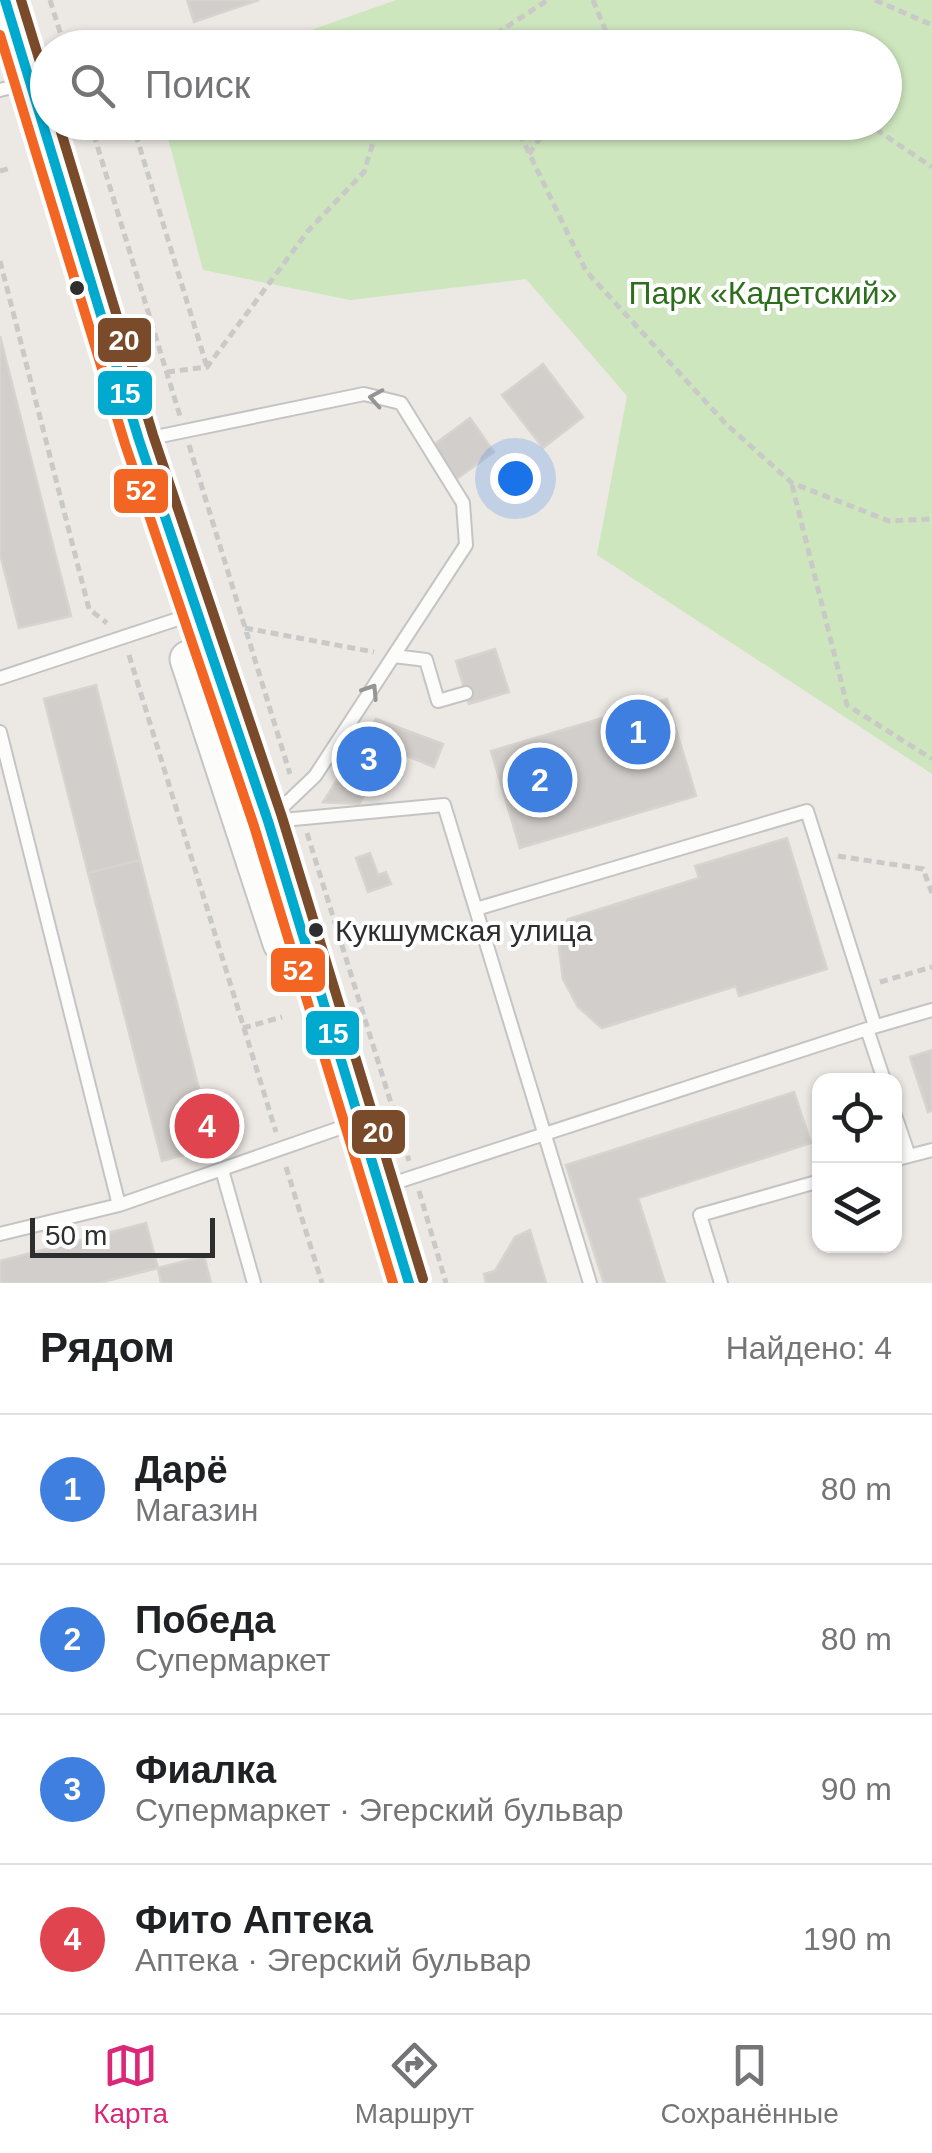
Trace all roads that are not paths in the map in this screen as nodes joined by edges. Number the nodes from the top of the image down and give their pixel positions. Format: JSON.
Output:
{"nodes":[{"id":1,"x":6,"y":0,"type":"edge"},
{"id":2,"x":9,"y":80,"type":"edge"},
{"id":3,"x":30,"y":138,"type":"edge"},
{"id":4,"x":31,"y":140,"type":"edge"},
{"id":5,"x":139,"y":440,"type":"junction"},
{"id":6,"x":186,"y":616,"type":"junction"},
{"id":7,"x":394,"y":656,"type":"junction"},
{"id":8,"x":0,"y":678,"type":"edge"},
{"id":9,"x":466,"y":693,"type":"dead end"},
{"id":10,"x":0,"y":732,"type":"edge"},
{"id":11,"x":255,"y":825,"type":"junction"},
{"id":12,"x":476,"y":909,"type":"junction"},
{"id":13,"x":932,"y":1010,"type":"edge"},
{"id":14,"x":871,"y":1028,"type":"junction"},
{"id":15,"x":882,"y":1073,"type":"edge"},
{"id":16,"x":348,"y":1125,"type":"junction"},
{"id":17,"x":544,"y":1135,"type":"junction"},
{"id":18,"x":902,"y":1135,"type":"edge"},
{"id":19,"x":932,"y":1150,"type":"edge"},
{"id":20,"x":909,"y":1156,"type":"junction"},
{"id":21,"x":902,"y":1158,"type":"edge"},
{"id":22,"x":222,"y":1170,"type":"junction"},
{"id":23,"x":812,"y":1183,"type":"edge"},
{"id":24,"x":368,"y":1191,"type":"junction"},
{"id":25,"x":119,"y":1205,"type":"junction"},
{"id":26,"x":0,"y":1234,"type":"edge"},
{"id":27,"x":254,"y":1283,"type":"edge"},
{"id":28,"x":384,"y":1283,"type":"edge"},
{"id":29,"x":409,"y":1283,"type":"edge"},
{"id":30,"x":590,"y":1283,"type":"edge"},
{"id":31,"x":721,"y":1283,"type":"edge"}],
"edges":[{"from":1,"to":2,"type":"main road"},
{"from":2,"to":3,"type":"main road"},
{"from":2,"to":6,"type":"main road"},
{"from":4,"to":5,"type":"main road"},
{"from":5,"to":6,"type":"main road"},
{"from":7,"to":5,"type":"lane","one_way":true},
{"from":6,"to":8,"type":"lane"},
{"from":6,"to":11,"type":"main road"},
{"from":7,"to":9,"type":"lane"},
{"from":11,"to":7,"type":"lane","one_way":true},
{"from":10,"to":25,"type":"lane"},
{"from":11,"to":12,"type":"lane"},
{"from":11,"to":16,"type":"main road"},
{"from":12,"to":14,"type":"lane"},
{"from":12,"to":17,"type":"lane"},
{"from":13,"to":14,"type":"lane"},
{"from":14,"to":15,"type":"lane"},
{"from":14,"to":17,"type":"lane"},
{"from":16,"to":22,"type":"lane"},
{"from":16,"to":24,"type":"main road"},
{"from":17,"to":24,"type":"lane"},
{"from":17,"to":30,"type":"lane"},
{"from":18,"to":20,"type":"lane"},
{"from":19,"to":20,"type":"lane"},
{"from":20,"to":21,"type":"lane"},
{"from":22,"to":25,"type":"lane"},
{"from":22,"to":27,"type":"lane"},
{"from":23,"to":31,"type":"lane"},
{"from":24,"to":28,"type":"main road"},
{"from":24,"to":29,"type":"main road"},
{"from":25,"to":26,"type":"lane"}]}
